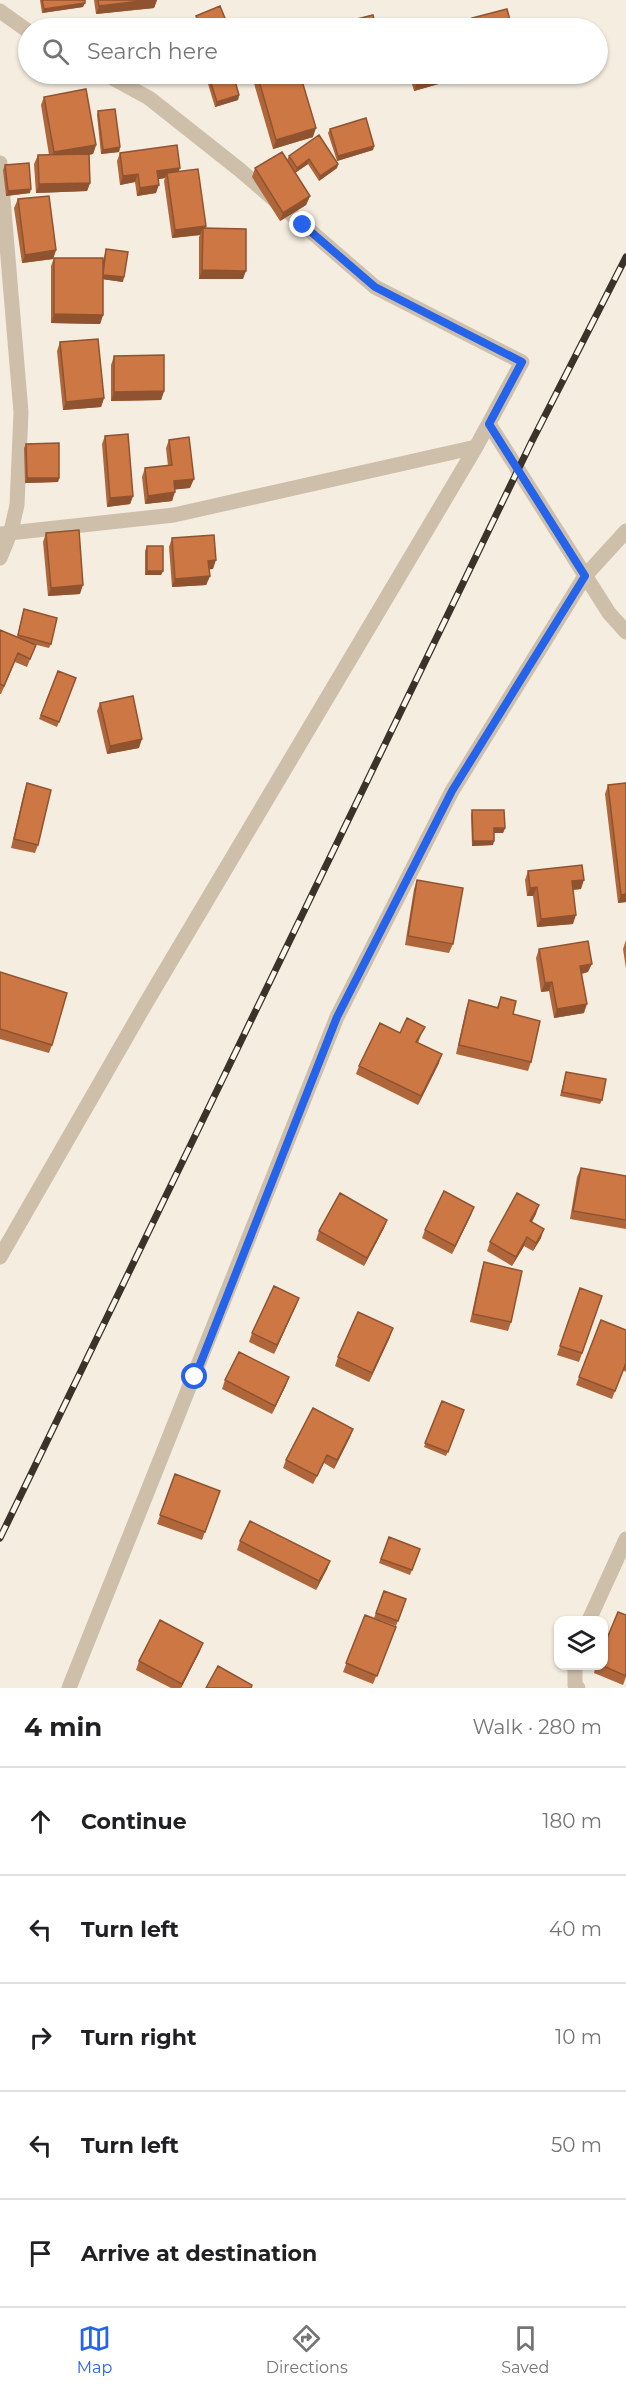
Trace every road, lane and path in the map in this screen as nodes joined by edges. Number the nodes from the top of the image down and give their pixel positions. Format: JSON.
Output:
{"nodes":[{"id":1,"x":0,"y":11,"type":"edge"},
{"id":2,"x":18,"y":24,"type":"edge"},
{"id":3,"x":123,"y":84,"type":"edge"},
{"id":4,"x":0,"y":163,"type":"edge"},
{"id":5,"x":489,"y":424,"type":"junction"},
{"id":6,"x":477,"y":447,"type":"junction"},
{"id":7,"x":626,"y":531,"type":"edge"},
{"id":8,"x":5,"y":533,"type":"edge"},
{"id":9,"x":0,"y":558,"type":"edge"},
{"id":10,"x":585,"y":576,"type":"junction"},
{"id":11,"x":626,"y":632,"type":"edge"},
{"id":12,"x":0,"y":1257,"type":"edge"},
{"id":13,"x":626,"y":1539,"type":"edge"},
{"id":14,"x":591,"y":1616,"type":"edge"},
{"id":15,"x":575,"y":1670,"type":"edge"},
{"id":16,"x":73,"y":1685,"type":"edge"},
{"id":17,"x":576,"y":1687,"type":"edge"}],
"edges":[{"from":1,"to":2,"type":"street"},
{"from":3,"to":5,"type":"street"},
{"from":4,"to":8,"type":"street"},
{"from":5,"to":6,"type":"street"},
{"from":5,"to":10,"type":"street"},
{"from":6,"to":8,"type":"street"},
{"from":6,"to":12,"type":"street"},
{"from":7,"to":10,"type":"street"},
{"from":8,"to":9,"type":"street"},
{"from":10,"to":11,"type":"street"},
{"from":10,"to":16,"type":"street"},
{"from":13,"to":14,"type":"street"},
{"from":15,"to":17,"type":"street"}]}
